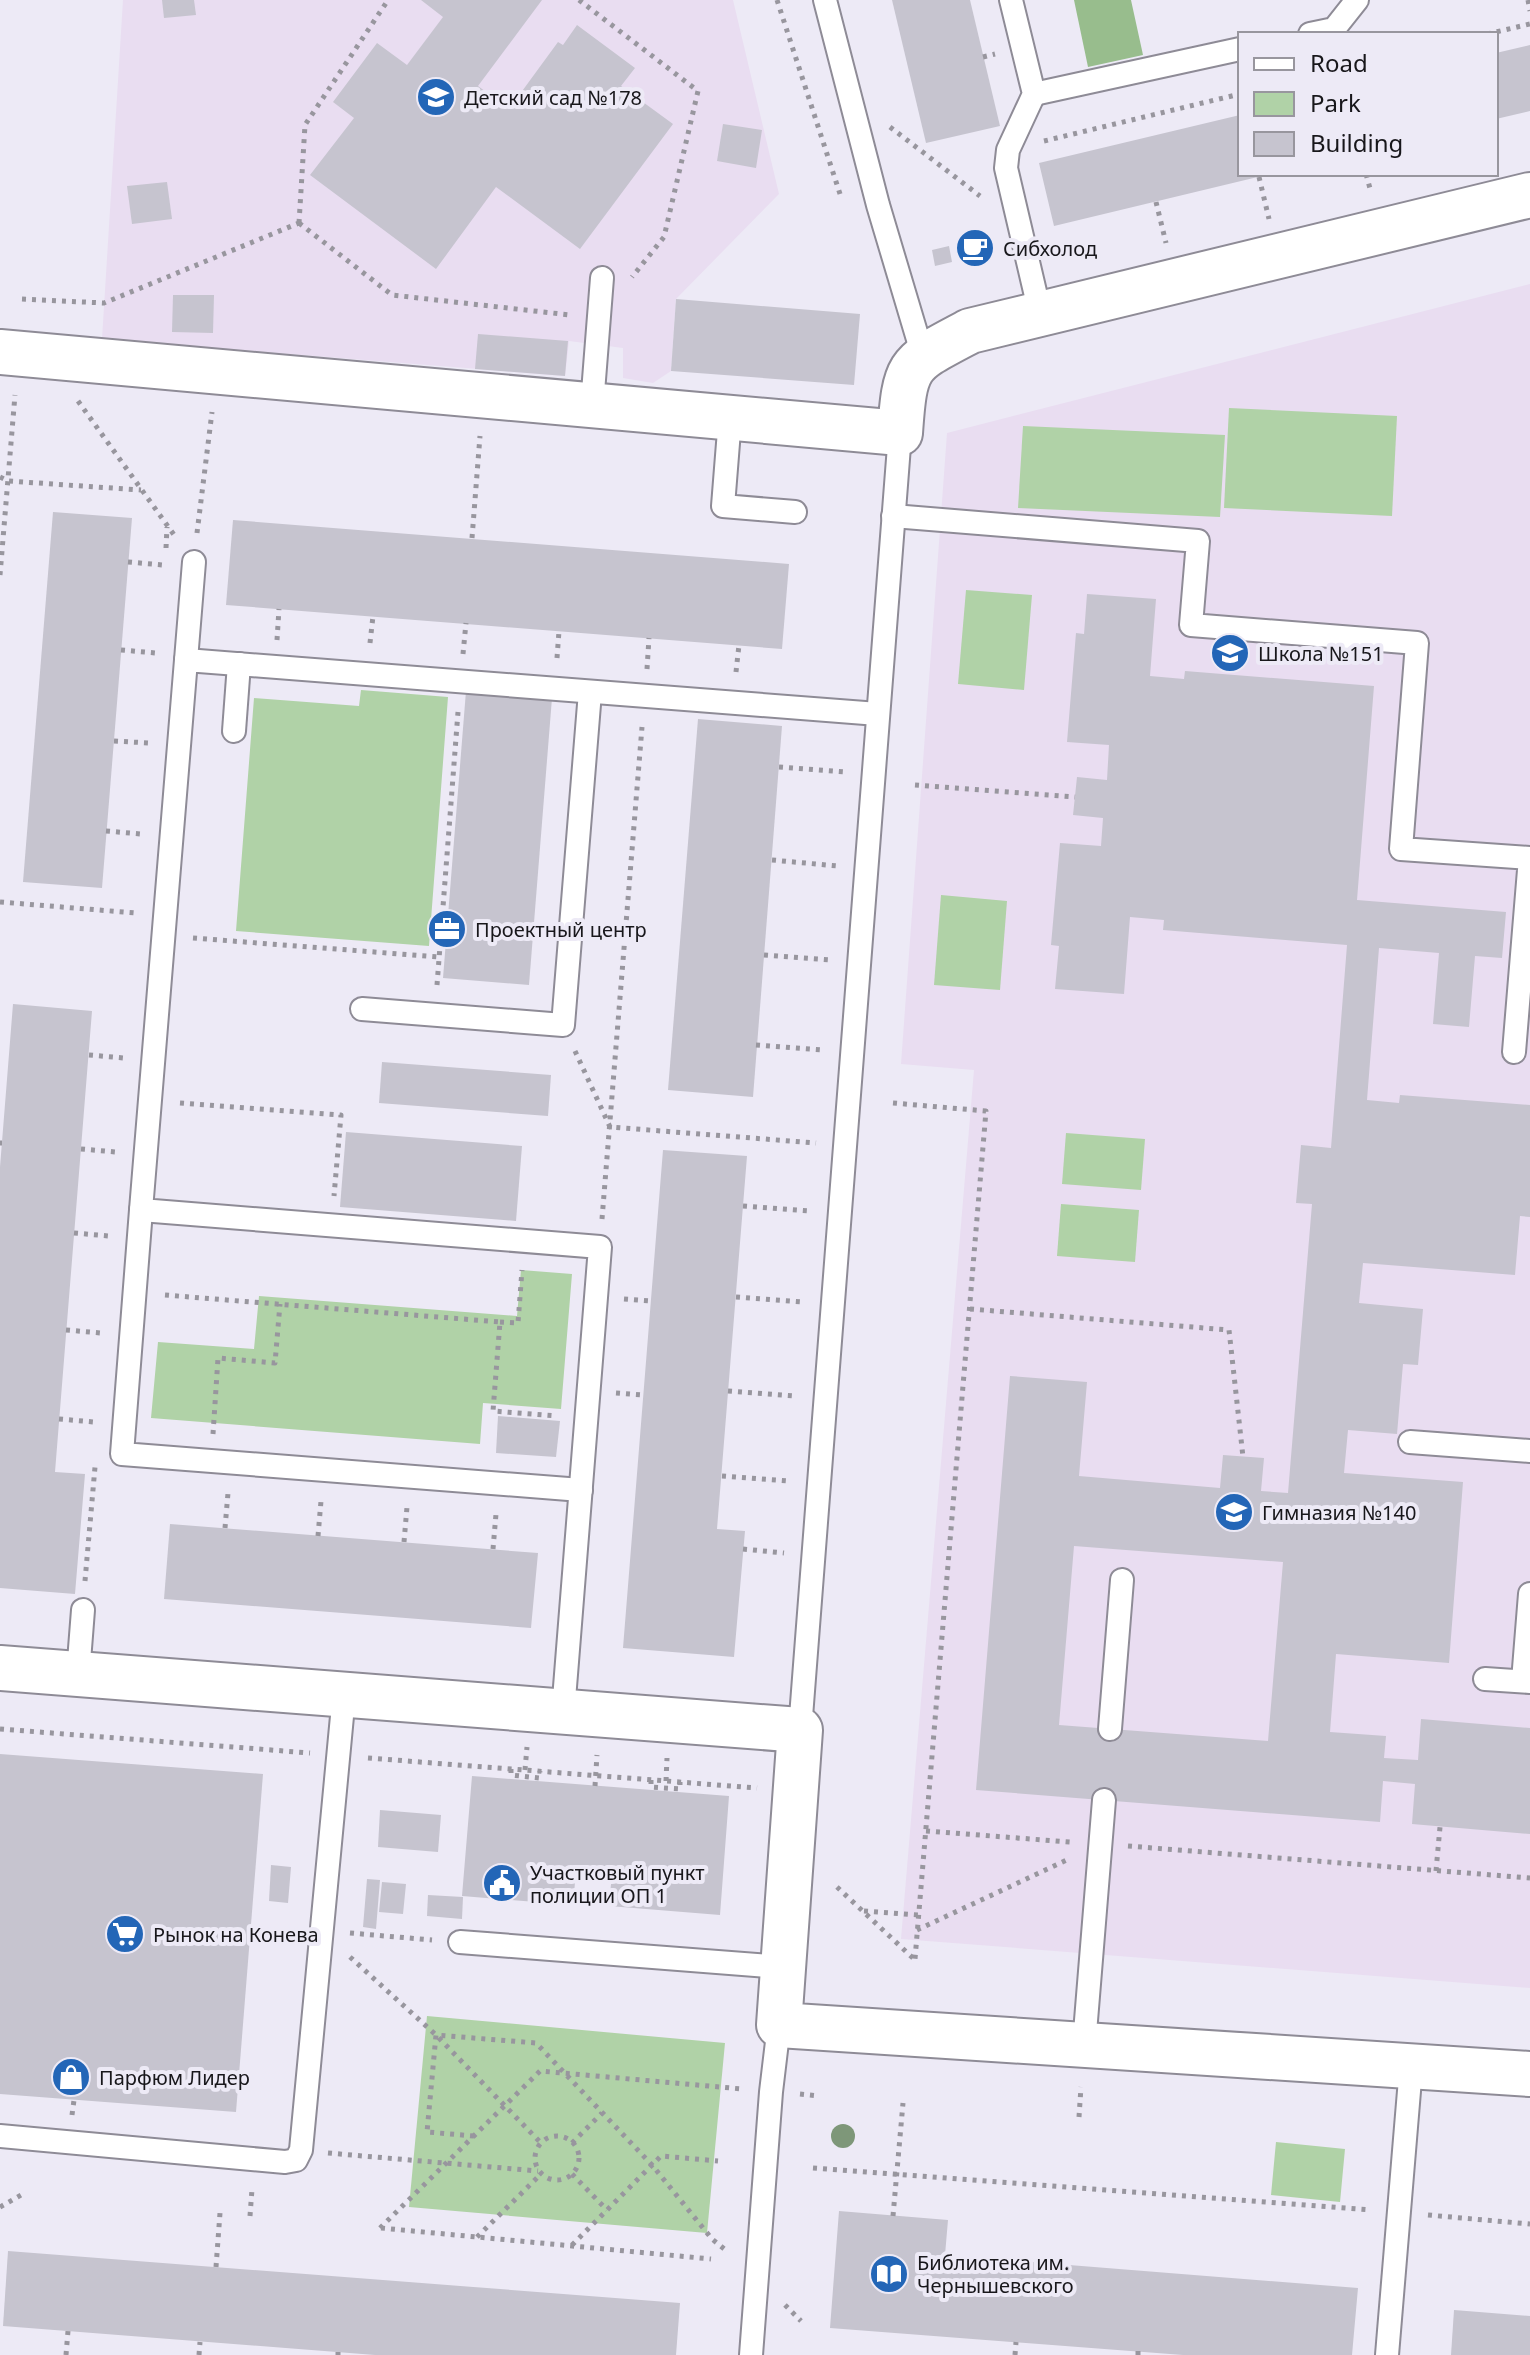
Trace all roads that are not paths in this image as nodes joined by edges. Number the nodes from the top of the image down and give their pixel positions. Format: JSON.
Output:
{"nodes":[{"id":1,"x":825,"y":0,"type":"edge"},
{"id":2,"x":1011,"y":0,"type":"edge"},
{"id":3,"x":1357,"y":0,"type":"edge"},
{"id":4,"x":1320,"y":32,"type":"edge"},
{"id":5,"x":1238,"y":49,"type":"edge"},
{"id":6,"x":1034,"y":94,"type":"junction"},
{"id":7,"x":1530,"y":195,"type":"edge"},
{"id":8,"x":602,"y":278,"type":"dead end"},
{"id":9,"x":1040,"y":313,"type":"junction"},
{"id":10,"x":923,"y":356,"type":"junction"},
{"id":11,"x":20,"y":363,"type":"edge"},
{"id":12,"x":592,"y":405,"type":"junction"},
{"id":13,"x":730,"y":418,"type":"junction"},
{"id":14,"x":900,"y":433,"type":"junction"},
{"id":15,"x":795,"y":512,"type":"dead end"},
{"id":16,"x":893,"y":516,"type":"junction"},
{"id":17,"x":194,"y":562,"type":"road end"},
{"id":18,"x":186,"y":660,"type":"junction"},
{"id":19,"x":239,"y":664,"type":"junction"},
{"id":20,"x":590,"y":692,"type":"junction"},
{"id":21,"x":878,"y":714,"type":"junction"},
{"id":22,"x":234,"y":731,"type":"dead end"},
{"id":23,"x":362,"y":1009,"type":"dead end"},
{"id":24,"x":1514,"y":1052,"type":"dead end"},
{"id":25,"x":141,"y":1210,"type":"junction"},
{"id":26,"x":1410,"y":1442,"type":"dead end"},
{"id":27,"x":1530,"y":1451,"type":"edge"},
{"id":28,"x":581,"y":1490,"type":"junction"},
{"id":29,"x":1122,"y":1580,"type":"dead end"},
{"id":30,"x":1530,"y":1594,"type":"edge"},
{"id":31,"x":83,"y":1610,"type":"road end"},
{"id":32,"x":0,"y":1668,"type":"edge"},
{"id":33,"x":78,"y":1674,"type":"junction"},
{"id":34,"x":1485,"y":1679,"type":"dead end"},
{"id":35,"x":1526,"y":1682,"type":"edge"},
{"id":36,"x":344,"y":1695,"type":"junction"},
{"id":37,"x":563,"y":1712,"type":"junction"},
{"id":38,"x":1110,"y":1729,"type":"dead end"},
{"id":39,"x":800,"y":1730,"type":"junction"},
{"id":40,"x":1104,"y":1800,"type":"dead end"},
{"id":41,"x":460,"y":1942,"type":"road end"},
{"id":42,"x":782,"y":1967,"type":"junction"},
{"id":43,"x":779,"y":2025,"type":"junction"},
{"id":44,"x":1084,"y":2045,"type":"junction"},
{"id":45,"x":1411,"y":2067,"type":"junction"},
{"id":46,"x":1530,"y":2074,"type":"edge"},
{"id":47,"x":0,"y":2136,"type":"edge"},
{"id":48,"x":751,"y":2355,"type":"edge"},
{"id":49,"x":1387,"y":2355,"type":"edge"}],
"edges":[{"from":1,"to":10,"type":"lane"},
{"from":2,"to":6,"type":"lane"},
{"from":3,"to":4,"type":"lane"},
{"from":5,"to":6,"type":"lane"},
{"from":6,"to":9,"type":"lane"},
{"from":7,"to":9,"type":"street"},
{"from":8,"to":12,"type":"lane"},
{"from":9,"to":10,"type":"street"},
{"from":10,"to":14,"type":"street"},
{"from":11,"to":12,"type":"street"},
{"from":12,"to":13,"type":"street"},
{"from":13,"to":14,"type":"street"},
{"from":13,"to":15,"type":"lane"},
{"from":14,"to":16,"type":"lane"},
{"from":16,"to":21,"type":"lane"},
{"from":16,"to":24,"type":"lane"},
{"from":17,"to":18,"type":"lane"},
{"from":18,"to":19,"type":"lane"},
{"from":18,"to":25,"type":"lane"},
{"from":19,"to":20,"type":"lane"},
{"from":19,"to":22,"type":"lane"},
{"from":20,"to":21,"type":"lane"},
{"from":20,"to":23,"type":"lane"},
{"from":21,"to":39,"type":"lane"},
{"from":25,"to":28,"type":"lane"},
{"from":25,"to":28,"type":"lane"},
{"from":26,"to":27,"type":"lane"},
{"from":28,"to":37,"type":"lane"},
{"from":29,"to":38,"type":"lane"},
{"from":30,"to":35,"type":"lane"},
{"from":31,"to":33,"type":"lane"},
{"from":32,"to":33,"type":"street"},
{"from":33,"to":36,"type":"street"},
{"from":34,"to":35,"type":"lane"},
{"from":36,"to":37,"type":"street"},
{"from":36,"to":47,"type":"lane"},
{"from":37,"to":39,"type":"street"},
{"from":39,"to":42,"type":"street"},
{"from":40,"to":44,"type":"lane"},
{"from":41,"to":42,"type":"lane"},
{"from":42,"to":43,"type":"street"},
{"from":43,"to":44,"type":"street"},
{"from":43,"to":48,"type":"lane"},
{"from":44,"to":45,"type":"street"},
{"from":45,"to":46,"type":"street"},
{"from":45,"to":49,"type":"lane"}]}
